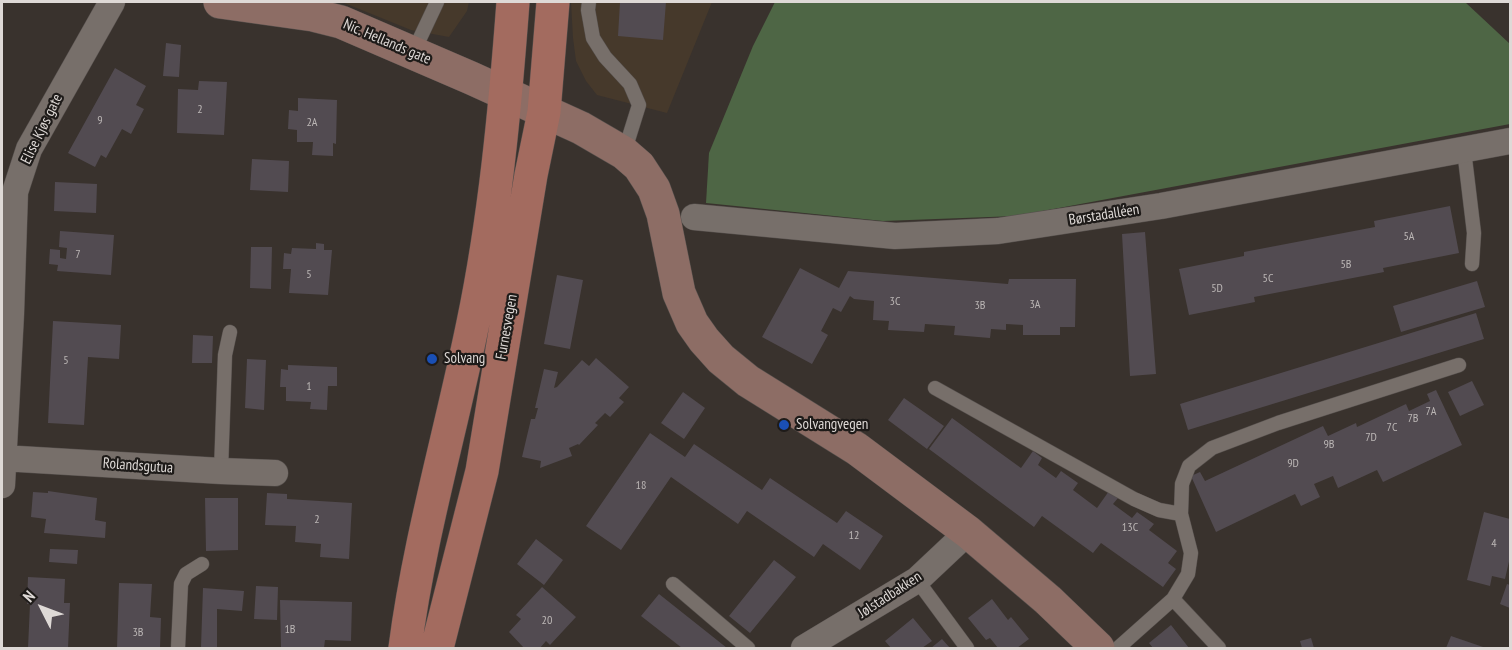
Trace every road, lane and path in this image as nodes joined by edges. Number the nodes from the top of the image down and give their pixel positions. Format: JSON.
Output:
{"nodes":[{"id":1,"x":112,"y":2,"type":"edge"},
{"id":2,"x":220,"y":2,"type":"edge"},
{"id":3,"x":437,"y":2,"type":"edge"},
{"id":4,"x":513,"y":2,"type":"edge"},
{"id":5,"x":553,"y":2,"type":"edge"},
{"id":6,"x":589,"y":2,"type":"edge"},
{"id":7,"x":289,"y":6,"type":"edge"},
{"id":8,"x":413,"y":53,"type":"junction"},
{"id":9,"x":507,"y":94,"type":"junction"},
{"id":10,"x":544,"y":112,"type":"junction"},
{"id":11,"x":1510,"y":141,"type":"edge"},
{"id":12,"x":1464,"y":150,"type":"junction"},
{"id":13,"x":624,"y":153,"type":"junction"},
{"id":14,"x":694,"y":217,"type":"dead end"},
{"id":15,"x":1472,"y":264,"type":"dead end"},
{"id":16,"x":6,"y":313,"type":"edge"},
{"id":17,"x":230,"y":332,"type":"dead end"},
{"id":18,"x":1459,"y":365,"type":"dead end"},
{"id":19,"x":935,"y":388,"type":"dead end"},
{"id":20,"x":2,"y":458,"type":"edge"},
{"id":21,"x":221,"y":471,"type":"junction"},
{"id":22,"x":275,"y":473,"type":"dead end"},
{"id":23,"x":2,"y":485,"type":"edge"},
{"id":24,"x":1181,"y":514,"type":"junction"},
{"id":25,"x":968,"y":532,"type":"junction"},
{"id":26,"x":202,"y":564,"type":"dead end"},
{"id":27,"x":917,"y":580,"type":"junction"},
{"id":28,"x":673,"y":584,"type":"dead end"},
{"id":29,"x":1173,"y":599,"type":"junction"},
{"id":30,"x":178,"y":648,"type":"edge"},
{"id":31,"x":405,"y":648,"type":"edge"},
{"id":32,"x":437,"y":648,"type":"edge"},
{"id":33,"x":748,"y":648,"type":"edge"},
{"id":34,"x":804,"y":648,"type":"edge"},
{"id":35,"x":967,"y":648,"type":"edge"},
{"id":36,"x":1098,"y":648,"type":"edge"},
{"id":37,"x":1118,"y":648,"type":"edge"},
{"id":38,"x":1220,"y":648,"type":"edge"}],
"edges":[{"from":1,"to":16,"type":"street","name":"Elise Kjøs gate"},
{"from":2,"to":7,"type":"main road","name":"Nic. Hellands gate"},
{"from":3,"to":8,"type":"lane"},
{"from":4,"to":9,"type":"main road"},
{"from":5,"to":10,"type":"main road","name":"Furnesvegen"},
{"from":6,"to":13,"type":"lane"},
{"from":7,"to":8,"type":"main road","name":"Nic. Hellands gate"},
{"from":8,"to":9,"type":"main road","name":"Nic. Hellands gate"},
{"from":9,"to":10,"type":"main road","name":"Nic. Hellands gate"},
{"from":9,"to":31,"type":"main road"},
{"from":10,"to":13,"type":"main road"},
{"from":10,"to":32,"type":"main road","name":"Furnesvegen"},
{"from":11,"to":12,"type":"street","name":"Børstadalléen"},
{"from":12,"to":14,"type":"street","name":"Børstadalléen"},
{"from":12,"to":15,"type":"lane"},
{"from":13,"to":25,"type":"main road"},
{"from":16,"to":20,"type":"street","name":"Elise Kjøs gate"},
{"from":17,"to":21,"type":"lane"},
{"from":18,"to":24,"type":"lane"},
{"from":19,"to":24,"type":"lane"},
{"from":20,"to":21,"type":"street","name":"Rolandsgutua"},
{"from":20,"to":23,"type":"street","name":"Elise Kjøs gate"},
{"from":21,"to":22,"type":"street","name":"Rolandsgutua"},
{"from":24,"to":29,"type":"lane"},
{"from":25,"to":27,"type":"street","name":"Jølstadbakken"},
{"from":25,"to":36,"type":"main road"},
{"from":26,"to":30,"type":"lane"},
{"from":27,"to":34,"type":"street","name":"Jølstadbakken"},
{"from":27,"to":35,"type":"lane"},
{"from":28,"to":33,"type":"lane"},
{"from":29,"to":37,"type":"lane"},
{"from":29,"to":38,"type":"lane"}]}
